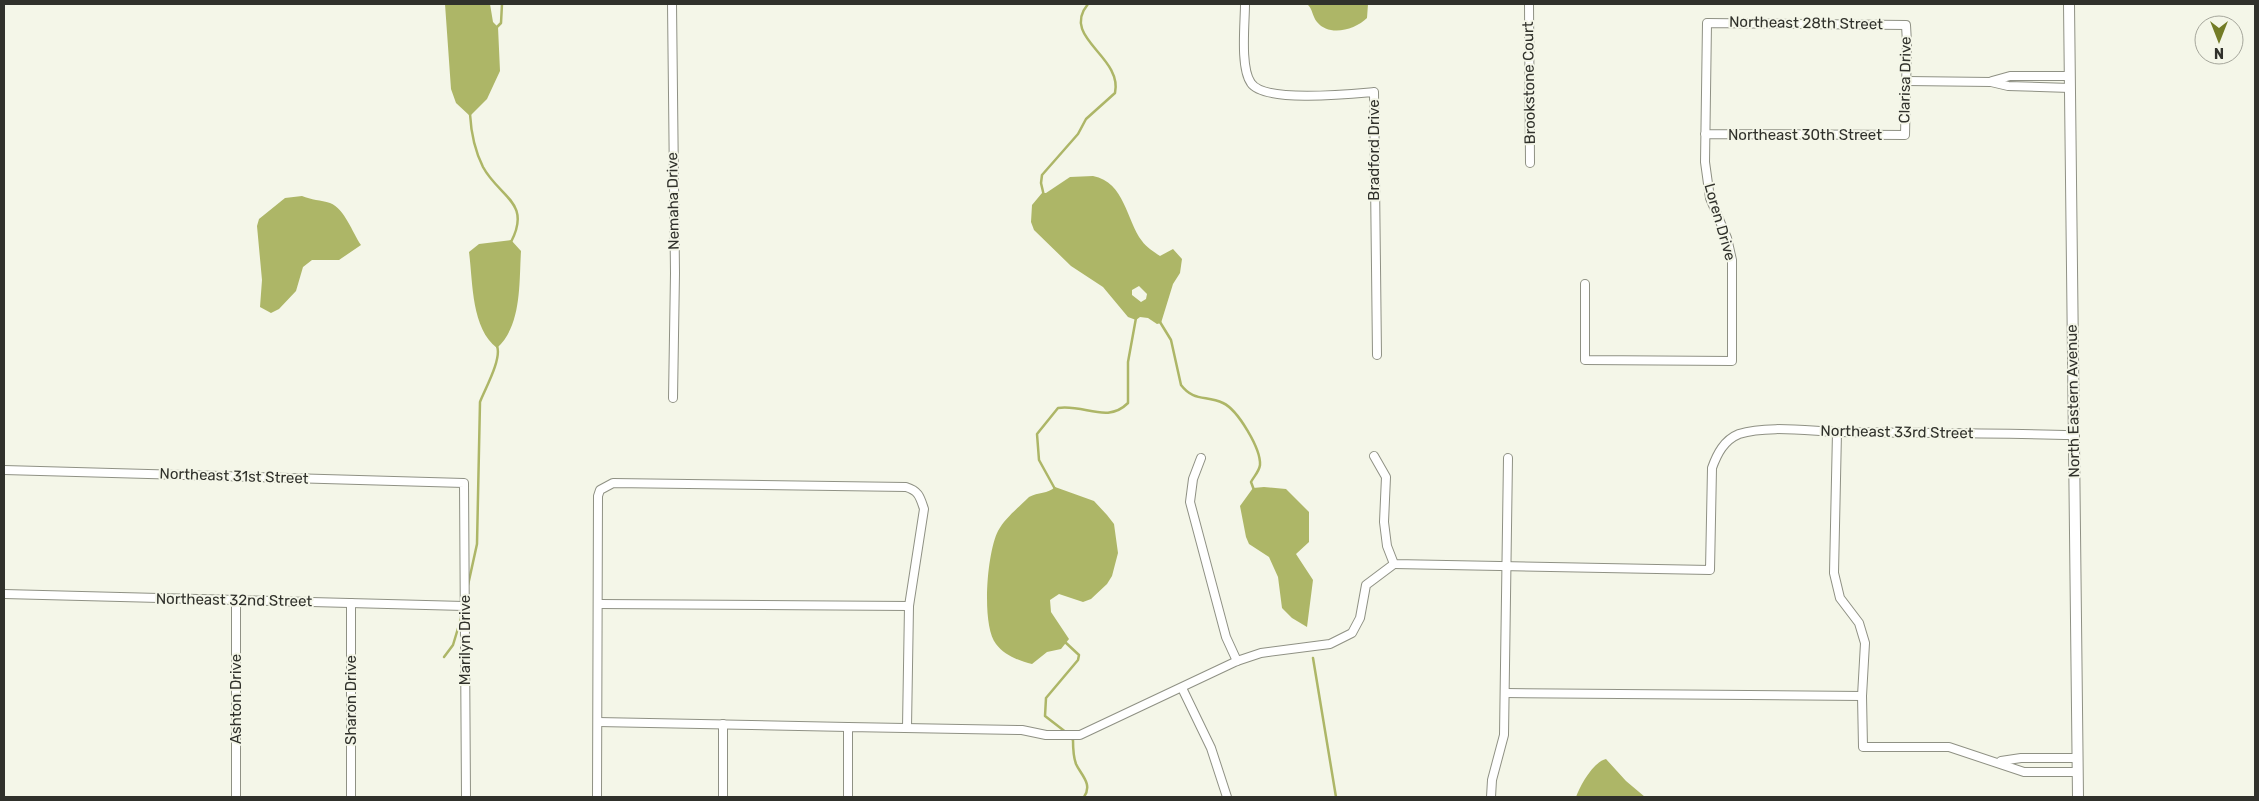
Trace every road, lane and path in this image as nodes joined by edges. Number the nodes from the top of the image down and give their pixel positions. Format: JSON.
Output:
{"nodes":[{"id":1,"x":672,"y":4,"type":"edge"},
{"id":2,"x":1245,"y":4,"type":"edge"},
{"id":3,"x":1528,"y":4,"type":"edge"},
{"id":4,"x":2069,"y":4,"type":"edge"},
{"id":5,"x":1707,"y":23,"type":"joint"},
{"id":6,"x":1906,"y":26,"type":"joint"},
{"id":7,"x":2070,"y":76,"type":"junction"},
{"id":8,"x":1907,"y":81,"type":"junction"},
{"id":9,"x":1990,"y":82,"type":"junction"},
{"id":10,"x":2070,"y":88,"type":"junction"},
{"id":11,"x":1705,"y":134,"type":"junction"},
{"id":12,"x":1905,"y":134,"type":"joint"},
{"id":13,"x":1530,"y":163,"type":"dead end"},
{"id":14,"x":1585,"y":284,"type":"dead end"},
{"id":15,"x":1376,"y":355,"type":"dead end"},
{"id":16,"x":673,"y":398,"type":"dead end"},
{"id":17,"x":1837,"y":432,"type":"junction"},
{"id":18,"x":2074,"y":435,"type":"junction"},
{"id":19,"x":1374,"y":456,"type":"dead end"},
{"id":20,"x":1201,"y":458,"type":"dead end"},
{"id":21,"x":1508,"y":458,"type":"dead end"},
{"id":22,"x":4,"y":470,"type":"edge"},
{"id":23,"x":464,"y":483,"type":"joint"},
{"id":24,"x":1394,"y":564,"type":"junction"},
{"id":25,"x":1505,"y":566,"type":"junction"},
{"id":26,"x":4,"y":594,"type":"edge"},
{"id":27,"x":236,"y":600,"type":"junction"},
{"id":28,"x":351,"y":603,"type":"junction"},
{"id":29,"x":599,"y":604,"type":"junction"},
{"id":30,"x":464,"y":606,"type":"junction"},
{"id":31,"x":909,"y":606,"type":"junction"},
{"id":32,"x":1236,"y":661,"type":"junction"},
{"id":33,"x":1182,"y":688,"type":"junction"},
{"id":34,"x":1505,"y":693,"type":"junction"},
{"id":35,"x":1862,"y":696,"type":"junction"},
{"id":36,"x":598,"y":722,"type":"junction"},
{"id":37,"x":722,"y":724,"type":"junction"},
{"id":38,"x":848,"y":727,"type":"junction"},
{"id":39,"x":907,"y":727,"type":"junction"},
{"id":40,"x":2078,"y":758,"type":"junction"},
{"id":41,"x":1999,"y":762,"type":"junction"},
{"id":42,"x":2078,"y":772,"type":"junction"},
{"id":43,"x":236,"y":797,"type":"edge"},
{"id":44,"x":351,"y":797,"type":"edge"},
{"id":45,"x":466,"y":797,"type":"edge"},
{"id":46,"x":597,"y":797,"type":"edge"},
{"id":47,"x":723,"y":797,"type":"edge"},
{"id":48,"x":848,"y":797,"type":"edge"},
{"id":49,"x":1227,"y":797,"type":"edge"},
{"id":50,"x":1491,"y":797,"type":"edge"},
{"id":51,"x":2078,"y":797,"type":"edge"}],
"edges":[{"from":1,"to":16,"type":"street","name":"Nemaha Drive"},
{"from":2,"to":15,"type":"street","name":"Bradford Drive"},
{"from":3,"to":13,"type":"street","name":"Brookstone Court"},
{"from":4,"to":7,"type":"main road","name":"North Eastern Avenue"},
{"from":5,"to":6,"type":"street","name":"Northeast 28th Street"},
{"from":5,"to":11,"type":"street","name":"Loren Drive"},
{"from":6,"to":8,"type":"street","name":"Clarisa Drive"},
{"from":7,"to":9,"type":"street"},
{"from":7,"to":10,"type":"main road","name":"North Eastern Avenue"},
{"from":8,"to":9,"type":"street"},
{"from":8,"to":12,"type":"street","name":"Clarisa Drive"},
{"from":9,"to":10,"type":"street"},
{"from":10,"to":18,"type":"main road","name":"North Eastern Avenue"},
{"from":11,"to":12,"type":"street","name":"Northeast 30th Street"},
{"from":11,"to":14,"type":"street","name":"Loren Drive"},
{"from":17,"to":18,"type":"street","name":"Northeast 33rd Street"},
{"from":17,"to":25,"type":"street","name":"Northeast 33rd Street"},
{"from":17,"to":35,"type":"street"},
{"from":18,"to":40,"type":"main road","name":"North Eastern Avenue"},
{"from":19,"to":24,"type":"street"},
{"from":20,"to":32,"type":"street"},
{"from":21,"to":25,"type":"street"},
{"from":22,"to":23,"type":"street","name":"Northeast 31st Street"},
{"from":23,"to":30,"type":"street","name":"Marilyn Drive"},
{"from":24,"to":25,"type":"street"},
{"from":24,"to":32,"type":"street"},
{"from":25,"to":34,"type":"street"},
{"from":26,"to":27,"type":"street","name":"Northeast 32nd Street"},
{"from":27,"to":28,"type":"street","name":"Northeast 32nd Street"},
{"from":27,"to":43,"type":"street","name":"Ashton Drive"},
{"from":28,"to":30,"type":"street","name":"Northeast 32nd Street"},
{"from":28,"to":44,"type":"street","name":"Sharon Drive"},
{"from":29,"to":31,"type":"street"},
{"from":29,"to":31,"type":"street"},
{"from":29,"to":36,"type":"street"},
{"from":30,"to":45,"type":"street","name":"Marilyn Drive"},
{"from":31,"to":39,"type":"street"},
{"from":32,"to":33,"type":"street"},
{"from":33,"to":39,"type":"street"},
{"from":33,"to":49,"type":"street"},
{"from":34,"to":35,"type":"street"},
{"from":34,"to":50,"type":"street"},
{"from":35,"to":41,"type":"street"},
{"from":36,"to":37,"type":"street"},
{"from":36,"to":46,"type":"street"},
{"from":37,"to":38,"type":"street"},
{"from":37,"to":47,"type":"street"},
{"from":38,"to":39,"type":"street"},
{"from":38,"to":48,"type":"street"},
{"from":40,"to":41,"type":"street"},
{"from":40,"to":42,"type":"main road","name":"North Eastern Avenue"},
{"from":41,"to":42,"type":"street"},
{"from":42,"to":51,"type":"main road","name":"North Eastern Avenue"}]}
